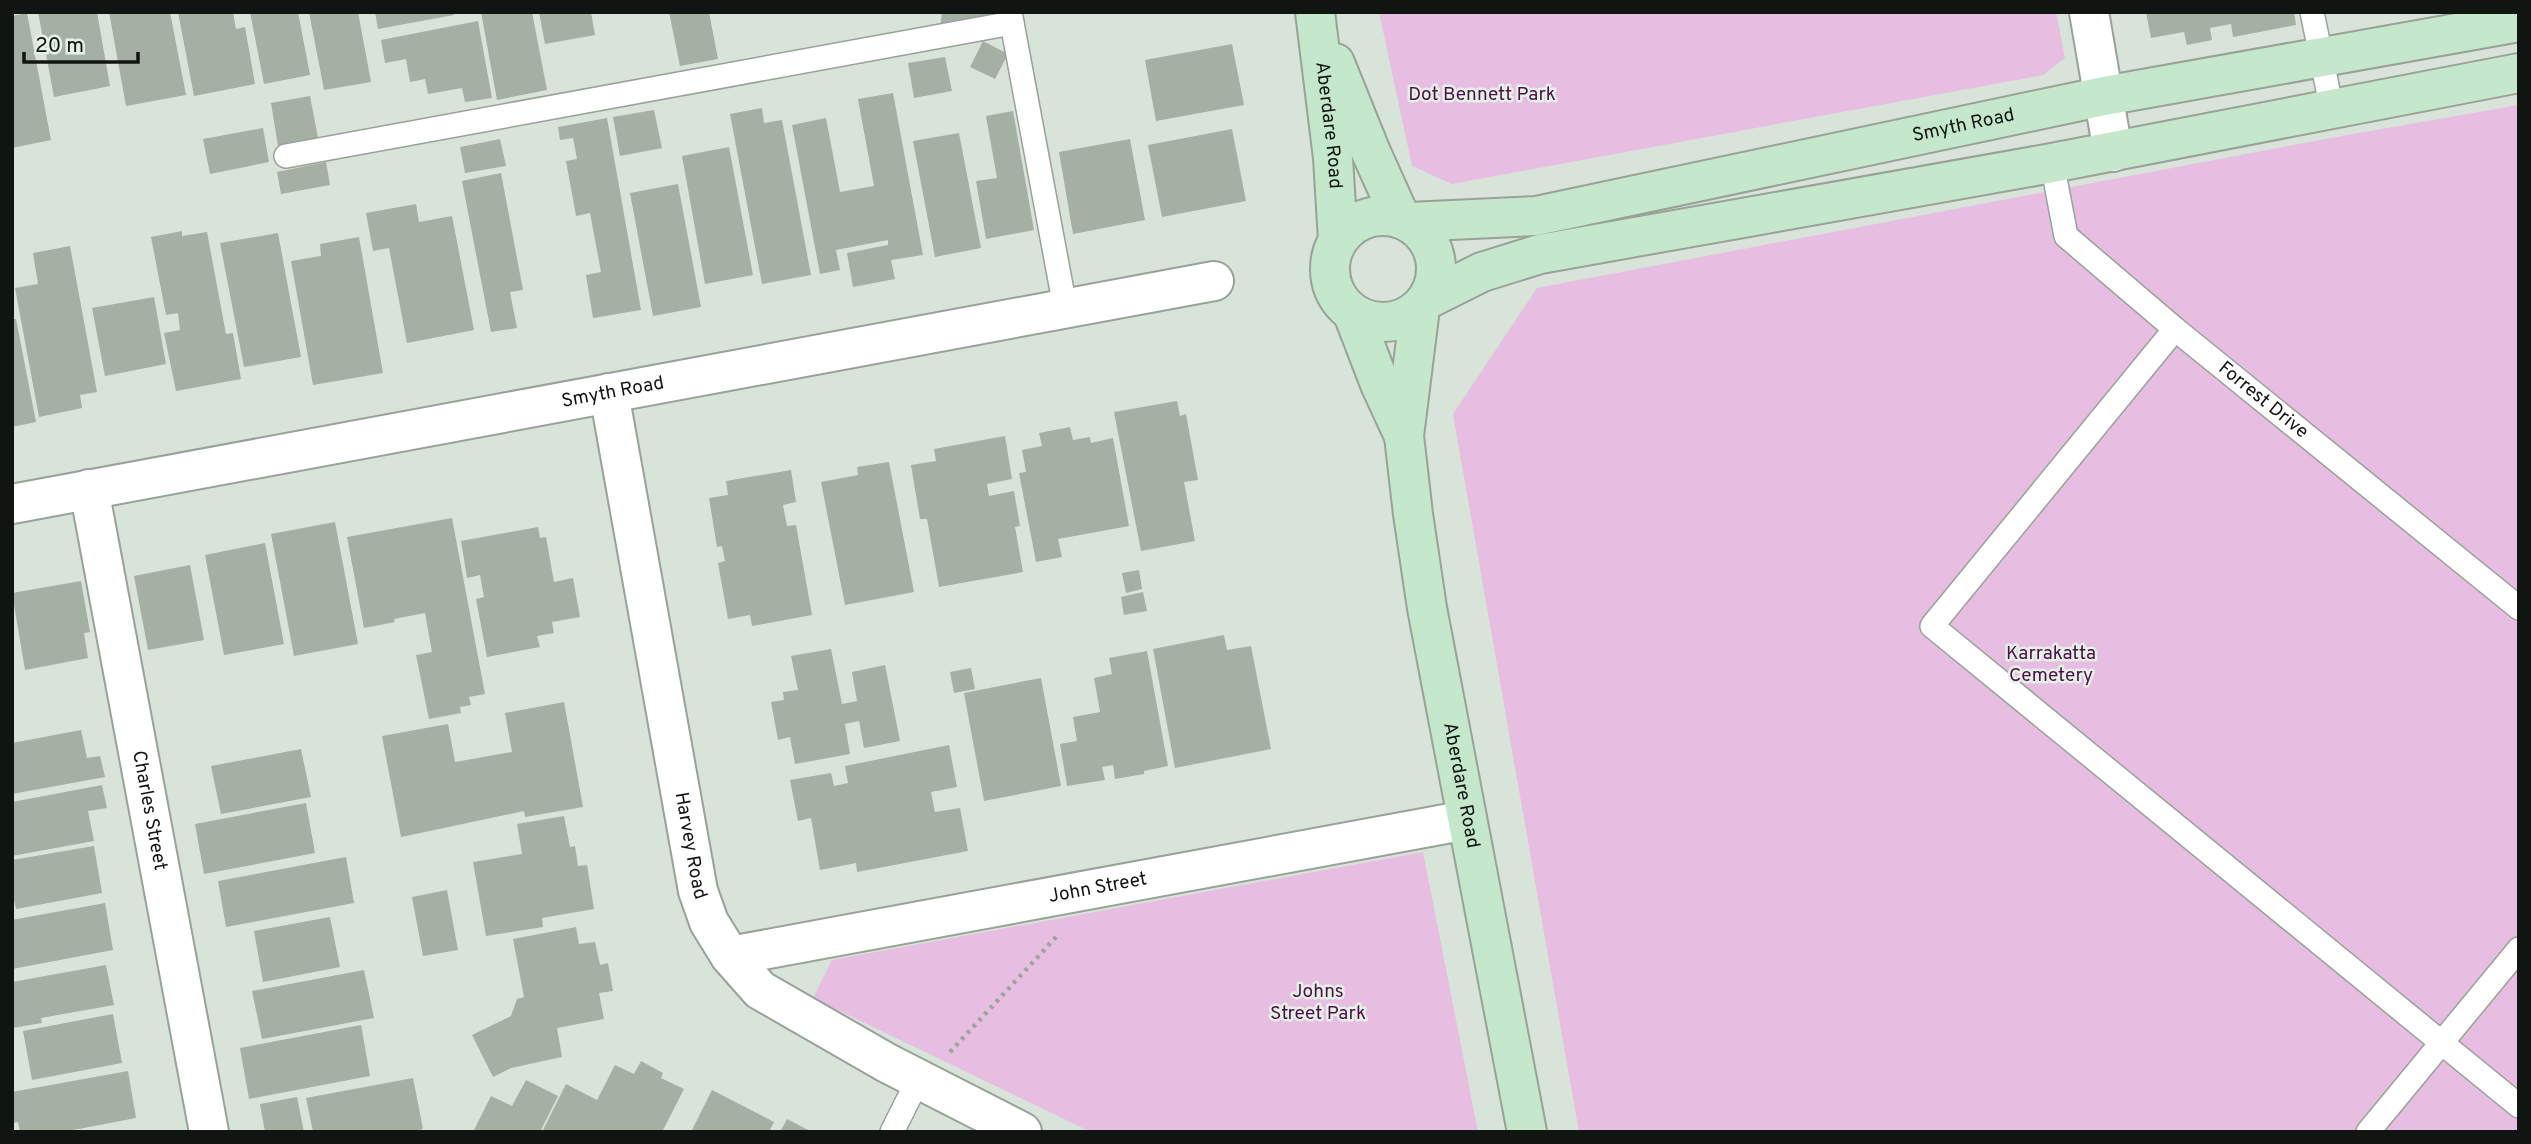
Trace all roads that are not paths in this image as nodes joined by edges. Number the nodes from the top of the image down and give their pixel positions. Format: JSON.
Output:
{"nodes":[{"id":1,"x":2089,"y":12,"type":"edge"},
{"id":2,"x":2312,"y":12,"type":"edge"},
{"id":3,"x":1011,"y":18,"type":"edge"},
{"id":4,"x":2519,"y":22,"type":"edge"},
{"id":5,"x":2321,"y":57,"type":"junction"},
{"id":6,"x":2519,"y":73,"type":"edge"},
{"id":7,"x":2104,"y":96,"type":"junction"},
{"id":8,"x":2332,"y":110,"type":"junction"},
{"id":9,"x":2113,"y":152,"type":"junction"},
{"id":10,"x":286,"y":156,"type":"dead end"},
{"id":11,"x":2052,"y":163,"type":"junction"},
{"id":12,"x":1405,"y":220,"type":"junction"},
{"id":13,"x":1338,"y":240,"type":"junction"},
{"id":14,"x":1214,"y":281,"type":"dead end"},
{"id":15,"x":1424,"y":304,"type":"junction"},
{"id":16,"x":1065,"y":307,"type":"junction"},
{"id":17,"x":1353,"y":314,"type":"junction"},
{"id":18,"x":2175,"y":329,"type":"junction"},
{"id":19,"x":609,"y":393,"type":"junction"},
{"id":20,"x":1404,"y":436,"type":"junction"},
{"id":21,"x":89,"y":489,"type":"junction"},
{"id":22,"x":12,"y":504,"type":"edge"},
{"id":23,"x":2519,"y":608,"type":"edge"},
{"id":24,"x":1467,"y":821,"type":"junction"},
{"id":25,"x":2519,"y":949,"type":"edge"},
{"id":26,"x":730,"y":956,"type":"junction"},
{"id":27,"x":2440,"y":1043,"type":"junction"},
{"id":28,"x":912,"y":1092,"type":"dead end"},
{"id":29,"x":2519,"y":1106,"type":"edge"},
{"id":30,"x":209,"y":1132,"type":"edge"},
{"id":31,"x":892,"y":1132,"type":"edge"},
{"id":32,"x":1022,"y":1132,"type":"edge"},
{"id":33,"x":1527,"y":1132,"type":"edge"},
{"id":34,"x":2368,"y":1132,"type":"edge"}],
"edges":[{"from":1,"to":7,"type":"street"},
{"from":2,"to":5,"type":"lane"},
{"from":3,"to":10,"type":"lane"},
{"from":3,"to":16,"type":"lane"},
{"from":4,"to":5,"type":"main road","name":"Smyth Road"},
{"from":5,"to":7,"type":"main road","name":"Smyth Road"},
{"from":5,"to":8,"type":"lane"},
{"from":6,"to":8,"type":"main road"},
{"from":7,"to":9,"type":"street"},
{"from":7,"to":12,"type":"main road","name":"Smyth Road"},
{"from":8,"to":9,"type":"main road"},
{"from":9,"to":11,"type":"main road"},
{"from":11,"to":15,"type":"main road"},
{"from":11,"to":18,"type":"lane","name":"Forrest Drive"},
{"from":12,"to":13,"type":"main road"},
{"from":12,"to":13,"type":"main road","name":"Aberdare Road"},
{"from":12,"to":15,"type":"main road"},
{"from":13,"to":17,"type":"main road"},
{"from":14,"to":16,"type":"street","name":"Smyth Road"},
{"from":15,"to":17,"type":"main road"},
{"from":15,"to":20,"type":"main road","name":"Aberdare Road"},
{"from":16,"to":19,"type":"street","name":"Smyth Road"},
{"from":17,"to":20,"type":"main road","name":"Aberdare Road"},
{"from":18,"to":23,"type":"lane","name":"Forrest Drive"},
{"from":18,"to":27,"type":"lane"},
{"from":19,"to":21,"type":"street","name":"Smyth Road"},
{"from":19,"to":26,"type":"street","name":"Harvey Road"},
{"from":20,"to":24,"type":"main road","name":"Aberdare Road"},
{"from":21,"to":22,"type":"street","name":"Smyth Road"},
{"from":21,"to":30,"type":"street","name":"Charles Street"},
{"from":24,"to":26,"type":"street","name":"John Street"},
{"from":24,"to":33,"type":"main road","name":"Aberdare Road"},
{"from":25,"to":27,"type":"lane"},
{"from":26,"to":32,"type":"street","name":"Harvey Road"},
{"from":27,"to":29,"type":"lane"},
{"from":27,"to":34,"type":"lane"},
{"from":28,"to":31,"type":"lane"}]}
